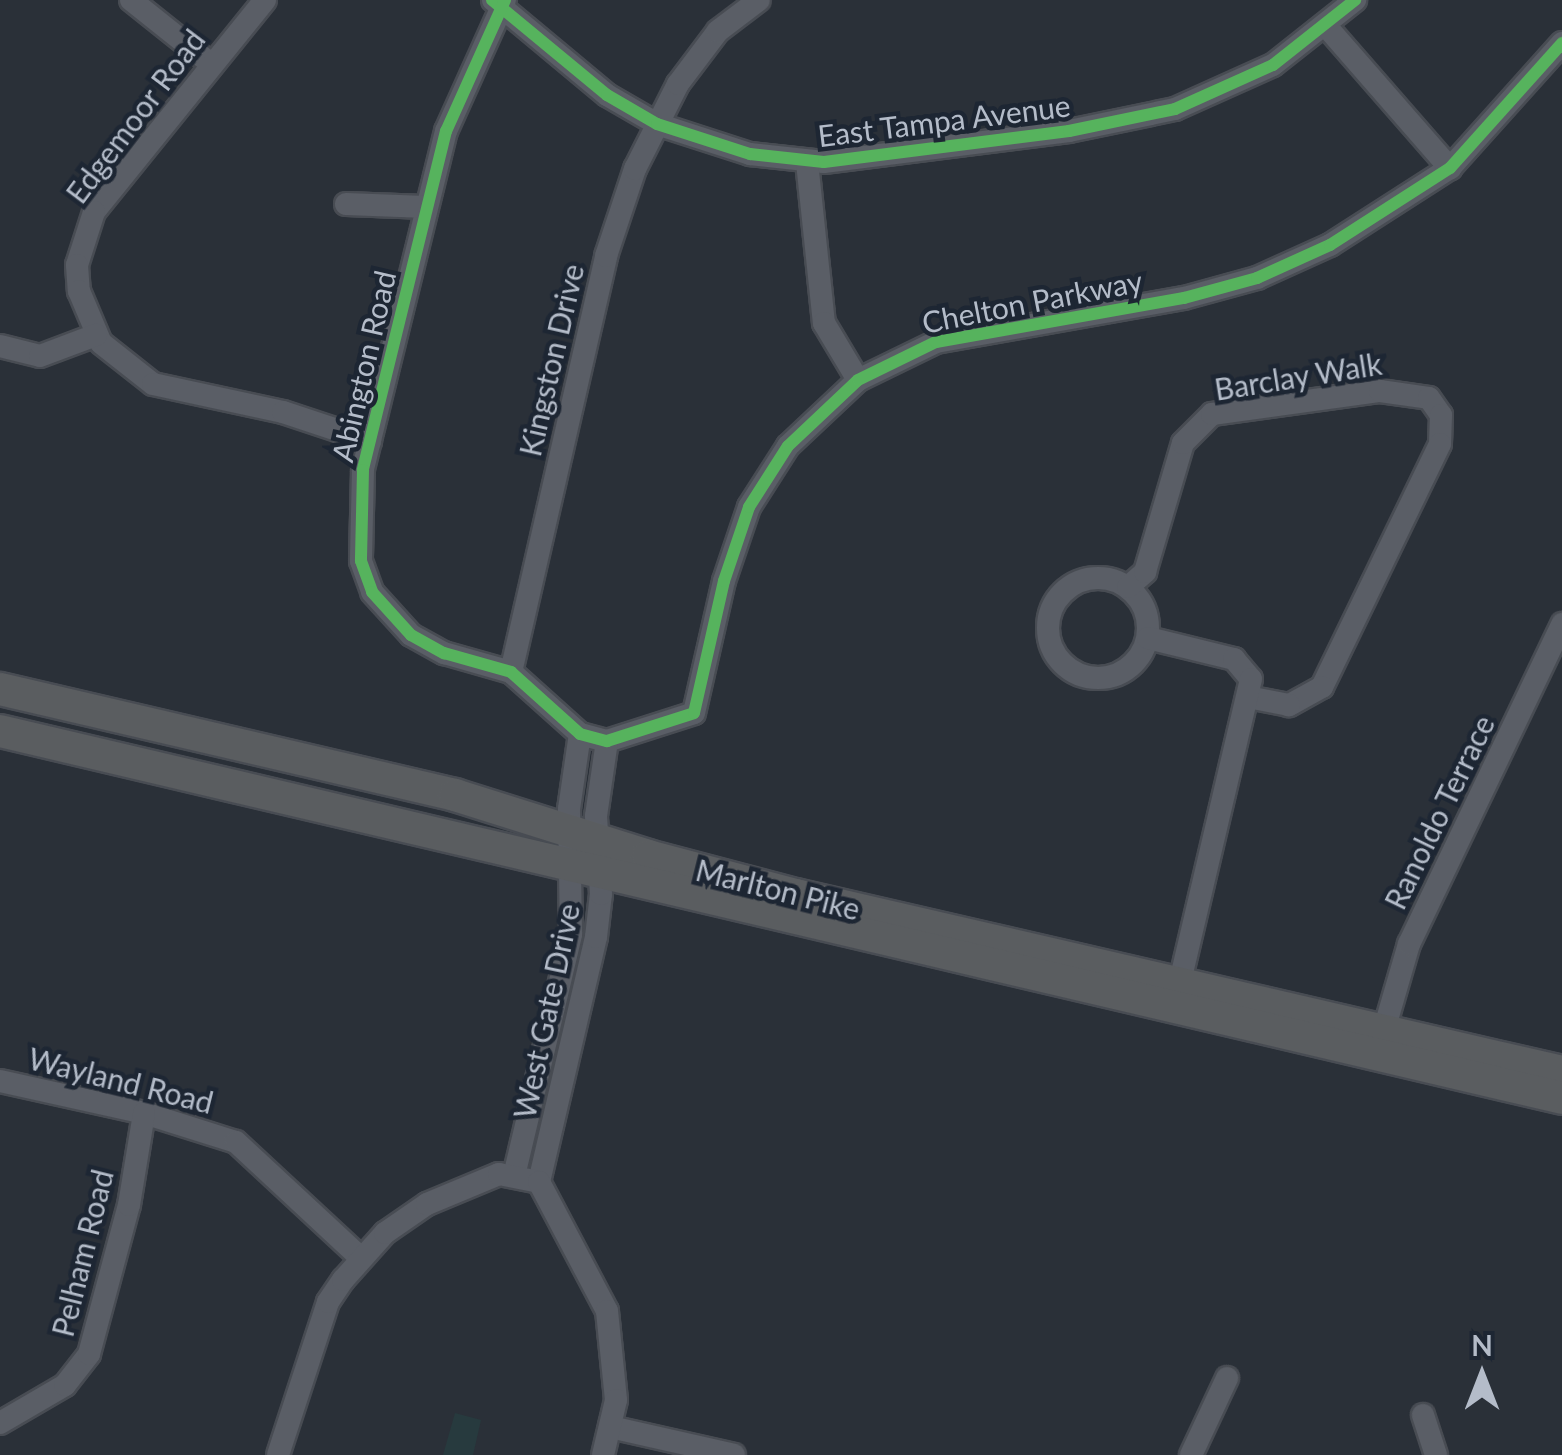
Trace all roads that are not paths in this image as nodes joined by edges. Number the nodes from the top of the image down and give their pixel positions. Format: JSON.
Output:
{"nodes":[{"id":1,"x":131,"y":0,"type":"edge"},
{"id":2,"x":265,"y":0,"type":"edge"},
{"id":3,"x":759,"y":0,"type":"edge"},
{"id":4,"x":1355,"y":0,"type":"edge"},
{"id":5,"x":499,"y":2,"type":"edge"},
{"id":6,"x":1326,"y":26,"type":"junction"},
{"id":7,"x":1562,"y":43,"type":"edge"},
{"id":8,"x":210,"y":64,"type":"junction"},
{"id":9,"x":658,"y":124,"type":"junction"},
{"id":10,"x":807,"y":162,"type":"junction"},
{"id":11,"x":1450,"y":168,"type":"junction"},
{"id":12,"x":346,"y":204,"type":"dead end"},
{"id":13,"x":426,"y":207,"type":"junction"},
{"id":14,"x":96,"y":335,"type":"junction"},
{"id":15,"x":0,"y":346,"type":"edge"},
{"id":16,"x":858,"y":380,"type":"junction"},
{"id":17,"x":370,"y":441,"type":"junction"},
{"id":18,"x":1128,"y":587,"type":"junction"},
{"id":19,"x":1562,"y":624,"type":"edge"},
{"id":20,"x":1148,"y":638,"type":"junction"},
{"id":21,"x":511,"y":672,"type":"junction"},
{"id":22,"x":0,"y":689,"type":"edge"},
{"id":23,"x":1248,"y":697,"type":"junction"},
{"id":24,"x":0,"y":731,"type":"edge"},
{"id":25,"x":593,"y":738,"type":"junction"},
{"id":26,"x":586,"y":850,"type":"junction"},
{"id":27,"x":1180,"y":982,"type":"junction"},
{"id":28,"x":1384,"y":1030,"type":"junction"},
{"id":29,"x":1420,"y":1064,"type":"junction"},
{"id":30,"x":1562,"y":1072,"type":"edge"},
{"id":31,"x":0,"y":1080,"type":"edge"},
{"id":32,"x":1562,"y":1082,"type":"edge"},
{"id":33,"x":1562,"y":1098,"type":"edge"},
{"id":34,"x":144,"y":1113,"type":"junction"},
{"id":35,"x":526,"y":1179,"type":"junction"},
{"id":36,"x":361,"y":1258,"type":"junction"},
{"id":37,"x":1227,"y":1378,"type":"dead end"},
{"id":38,"x":1423,"y":1415,"type":"dead end"},
{"id":39,"x":0,"y":1423,"type":"edge"},
{"id":40,"x":610,"y":1427,"type":"junction"},
{"id":41,"x":278,"y":1455,"type":"edge"},
{"id":42,"x":602,"y":1455,"type":"edge"},
{"id":43,"x":734,"y":1455,"type":"edge"},
{"id":44,"x":1191,"y":1455,"type":"edge"},
{"id":45,"x":1436,"y":1455,"type":"edge"}],
"edges":[{"from":1,"to":8,"type":"street"},
{"from":2,"to":8,"type":"street","name":"Edgemoor Road"},
{"from":3,"to":9,"type":"street","name":"Kingston Drive"},
{"from":4,"to":6,"type":"street","name":"East Tampa Avenue"},
{"from":5,"to":9,"type":"street","name":"East Tampa Avenue"},
{"from":5,"to":13,"type":"street","name":"Abington Road"},
{"from":6,"to":10,"type":"street","name":"East Tampa Avenue"},
{"from":6,"to":11,"type":"street"},
{"from":7,"to":11,"type":"street","name":"Chelton Parkway"},
{"from":8,"to":14,"type":"street","name":"Edgemoor Road"},
{"from":9,"to":10,"type":"street","name":"East Tampa Avenue"},
{"from":9,"to":21,"type":"street","name":"Kingston Drive"},
{"from":10,"to":16,"type":"street"},
{"from":11,"to":16,"type":"street","name":"Chelton Parkway"},
{"from":12,"to":13,"type":"street"},
{"from":13,"to":17,"type":"street","name":"Abington Road"},
{"from":14,"to":15,"type":"street"},
{"from":14,"to":17,"type":"street","name":"Edgemoor Road"},
{"from":16,"to":25,"type":"street","name":"Chelton Parkway"},
{"from":17,"to":21,"type":"street","name":"Abington Road"},
{"from":18,"to":20,"type":"street"},
{"from":18,"to":20,"type":"street"},
{"from":18,"to":23,"type":"street","name":"Barclay Walk"},
{"from":19,"to":28,"type":"street","name":"Ranoldo Terrace"},
{"from":20,"to":23,"type":"street"},
{"from":21,"to":25,"type":"street"},
{"from":22,"to":26,"type":"highway","name":"Marlton Pike"},
{"from":23,"to":27,"type":"street"},
{"from":24,"to":26,"type":"highway","name":"Marlton Pike"},
{"from":25,"to":26,"type":"street"},
{"from":26,"to":27,"type":"highway","name":"Marlton Pike"},
{"from":26,"to":29,"type":"highway","name":"Marlton Pike"},
{"from":26,"to":35,"type":"street","name":"West Gate Drive"},
{"from":27,"to":28,"type":"highway","name":"Marlton Pike"},
{"from":28,"to":30,"type":"highway","name":"Marlton Pike"},
{"from":29,"to":32,"type":"highway"},
{"from":29,"to":33,"type":"highway","name":"Marlton Pike"},
{"from":31,"to":34,"type":"street","name":"Wayland Road"},
{"from":34,"to":36,"type":"street","name":"Wayland Road"},
{"from":34,"to":39,"type":"street","name":"Pelham Road"},
{"from":35,"to":36,"type":"street"},
{"from":35,"to":40,"type":"street"},
{"from":36,"to":41,"type":"street"},
{"from":37,"to":44,"type":"street"},
{"from":38,"to":45,"type":"street"},
{"from":40,"to":42,"type":"street"},
{"from":40,"to":43,"type":"street"}]}
